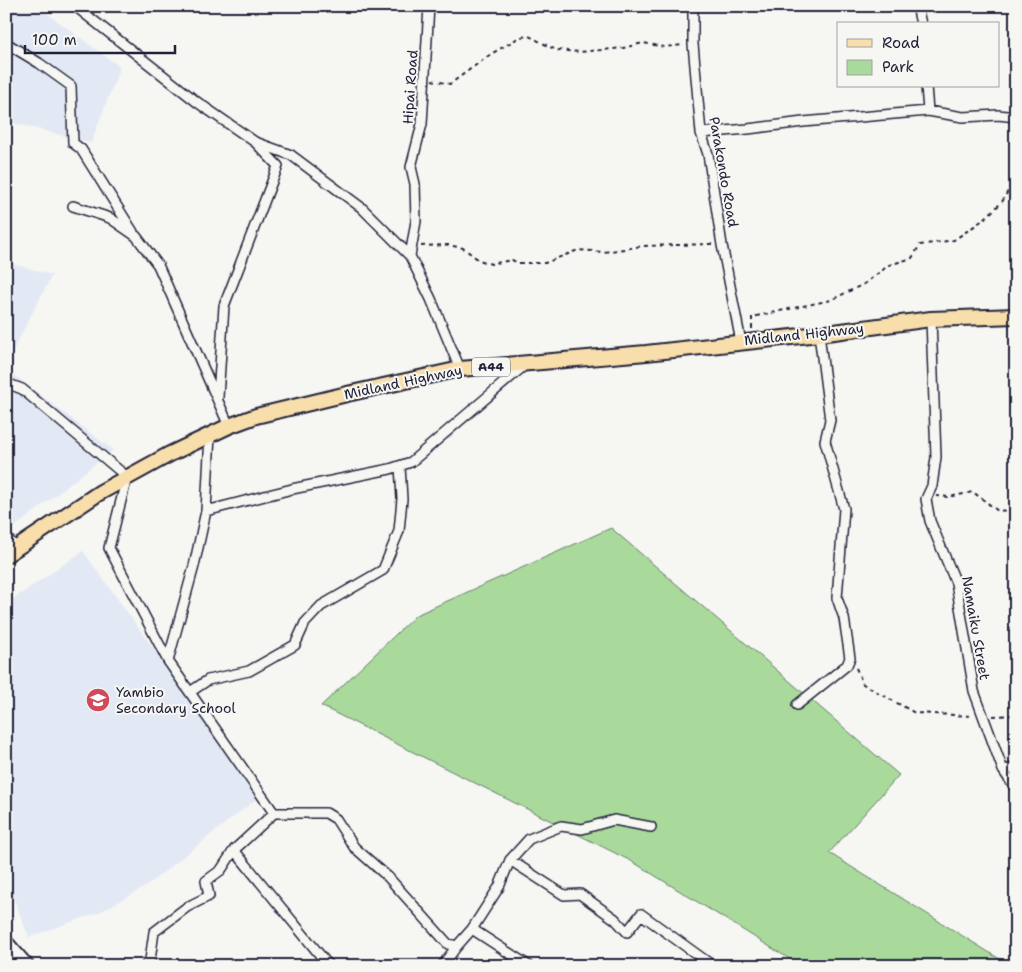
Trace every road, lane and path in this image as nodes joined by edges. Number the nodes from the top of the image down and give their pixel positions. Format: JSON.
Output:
{"nodes":[{"id":1,"x":75,"y":6,"type":"edge"},
{"id":2,"x":429,"y":6,"type":"edge"},
{"id":3,"x":693,"y":6,"type":"edge"},
{"id":4,"x":917,"y":6,"type":"edge"},
{"id":5,"x":920,"y":22,"type":"edge"},
{"id":6,"x":6,"y":43,"type":"edge"},
{"id":7,"x":693,"y":44,"type":"junction"},
{"id":8,"x":425,"y":79,"type":"junction"},
{"id":9,"x":926,"y":88,"type":"edge"},
{"id":10,"x":928,"y":111,"type":"junction"},
{"id":11,"x":1016,"y":117,"type":"edge"},
{"id":12,"x":701,"y":133,"type":"junction"},
{"id":13,"x":255,"y":142,"type":"junction"},
{"id":14,"x":1016,"y":186,"type":"edge"},
{"id":15,"x":74,"y":206,"type":"dead end"},
{"id":16,"x":136,"y":236,"type":"junction"},
{"id":17,"x":722,"y":245,"type":"junction"},
{"id":18,"x":410,"y":256,"type":"junction"},
{"id":19,"x":1016,"y":316,"type":"edge"},
{"id":20,"x":931,"y":319,"type":"junction"},
{"id":21,"x":819,"y":334,"type":"junction"},
{"id":22,"x":746,"y":341,"type":"junction"},
{"id":23,"x":526,"y":364,"type":"junction"},
{"id":24,"x":460,"y":369,"type":"junction"},
{"id":25,"x":6,"y":383,"type":"edge"},
{"id":26,"x":218,"y":400,"type":"junction"},
{"id":27,"x":229,"y":426,"type":"junction"},
{"id":28,"x":210,"y":435,"type":"junction"},
{"id":29,"x":400,"y":466,"type":"junction"},
{"id":30,"x":128,"y":477,"type":"junction"},
{"id":31,"x":930,"y":491,"type":"junction"},
{"id":32,"x":1016,"y":509,"type":"edge"},
{"id":33,"x":206,"y":511,"type":"junction"},
{"id":34,"x":6,"y":536,"type":"edge"},
{"id":35,"x":11,"y":552,"type":"edge"},
{"id":36,"x":850,"y":658,"type":"junction"},
{"id":37,"x":168,"y":661,"type":"junction"},
{"id":38,"x":190,"y":692,"type":"junction"},
{"id":39,"x":797,"y":706,"type":"dead end"},
{"id":40,"x":1016,"y":715,"type":"edge"},
{"id":41,"x":983,"y":716,"type":"junction"},
{"id":42,"x":1016,"y":768,"type":"edge"},
{"id":43,"x":1004,"y":770,"type":"junction"},
{"id":44,"x":1016,"y":789,"type":"edge"},
{"id":45,"x":274,"y":813,"type":"junction"},
{"id":46,"x":652,"y":827,"type":"dead end"},
{"id":47,"x":234,"y":850,"type":"junction"},
{"id":48,"x":510,"y":860,"type":"junction"},
{"id":49,"x":472,"y":929,"type":"junction"},
{"id":50,"x":6,"y":940,"type":"edge"},
{"id":51,"x":457,"y":946,"type":"junction"},
{"id":52,"x":28,"y":966,"type":"edge"},
{"id":53,"x":145,"y":966,"type":"edge"},
{"id":54,"x":329,"y":966,"type":"edge"},
{"id":55,"x":442,"y":966,"type":"edge"},
{"id":56,"x":530,"y":966,"type":"edge"},
{"id":57,"x":713,"y":966,"type":"edge"}],
"edges":[{"from":1,"to":13,"type":"street"},
{"from":2,"to":8,"type":"street","name":"Hipai Road"},
{"from":3,"to":7,"type":"street","name":"Parakondo Road"},
{"from":4,"to":5,"type":"street"},
{"from":6,"to":16,"type":"street"},
{"from":7,"to":8,"type":"path"},
{"from":7,"to":12,"type":"street","name":"Parakondo Road"},
{"from":8,"to":18,"type":"street","name":"Hipai Road"},
{"from":9,"to":10,"type":"street"},
{"from":10,"to":11,"type":"street"},
{"from":10,"to":12,"type":"street"},
{"from":12,"to":17,"type":"street","name":"Parakondo Road"},
{"from":13,"to":18,"type":"street"},
{"from":13,"to":26,"type":"street"},
{"from":14,"to":22,"type":"path"},
{"from":15,"to":16,"type":"street"},
{"from":16,"to":26,"type":"street"},
{"from":17,"to":18,"type":"path"},
{"from":17,"to":22,"type":"street","name":"Parakondo Road"},
{"from":18,"to":24,"type":"street"},
{"from":19,"to":20,"type":"main road","name":"Midland Highway","number":"A44"},
{"from":20,"to":21,"type":"main road","name":"Midland Highway","number":"A44"},
{"from":20,"to":31,"type":"street","name":"Namaiku Street"},
{"from":21,"to":22,"type":"main road","name":"Midland Highway","number":"A44"},
{"from":21,"to":36,"type":"street"},
{"from":22,"to":23,"type":"main road","name":"Midland Highway","number":"A44"},
{"from":23,"to":24,"type":"main road","name":"Midland Highway","number":"A44"},
{"from":23,"to":29,"type":"street"},
{"from":24,"to":27,"type":"main road","name":"Midland Highway","number":"A44"},
{"from":25,"to":30,"type":"street"},
{"from":26,"to":27,"type":"street"},
{"from":27,"to":28,"type":"main road","name":"Midland Highway","number":"A44"},
{"from":28,"to":30,"type":"main road","name":"Midland Highway","number":"A44"},
{"from":28,"to":33,"type":"street"},
{"from":29,"to":33,"type":"street"},
{"from":29,"to":38,"type":"street"},
{"from":30,"to":35,"type":"main road","name":"Midland Highway","number":"A44"},
{"from":30,"to":37,"type":"street"},
{"from":31,"to":32,"type":"path"},
{"from":31,"to":41,"type":"street","name":"Namaiku Street"},
{"from":33,"to":37,"type":"street"},
{"from":34,"to":35,"type":"street"},
{"from":36,"to":39,"type":"street"},
{"from":36,"to":41,"type":"path"},
{"from":37,"to":38,"type":"street"},
{"from":38,"to":45,"type":"street"},
{"from":40,"to":41,"type":"path"},
{"from":41,"to":43,"type":"street","name":"Namaiku Street"},
{"from":42,"to":43,"type":"street"},
{"from":43,"to":44,"type":"street","name":"Namaiku Street"},
{"from":45,"to":47,"type":"street"},
{"from":45,"to":51,"type":"street"},
{"from":46,"to":48,"type":"street"},
{"from":47,"to":53,"type":"street"},
{"from":47,"to":54,"type":"street"},
{"from":48,"to":49,"type":"street"},
{"from":48,"to":57,"type":"street"},
{"from":49,"to":51,"type":"street"},
{"from":49,"to":56,"type":"street"},
{"from":50,"to":52,"type":"street"},
{"from":51,"to":55,"type":"street"}]}
